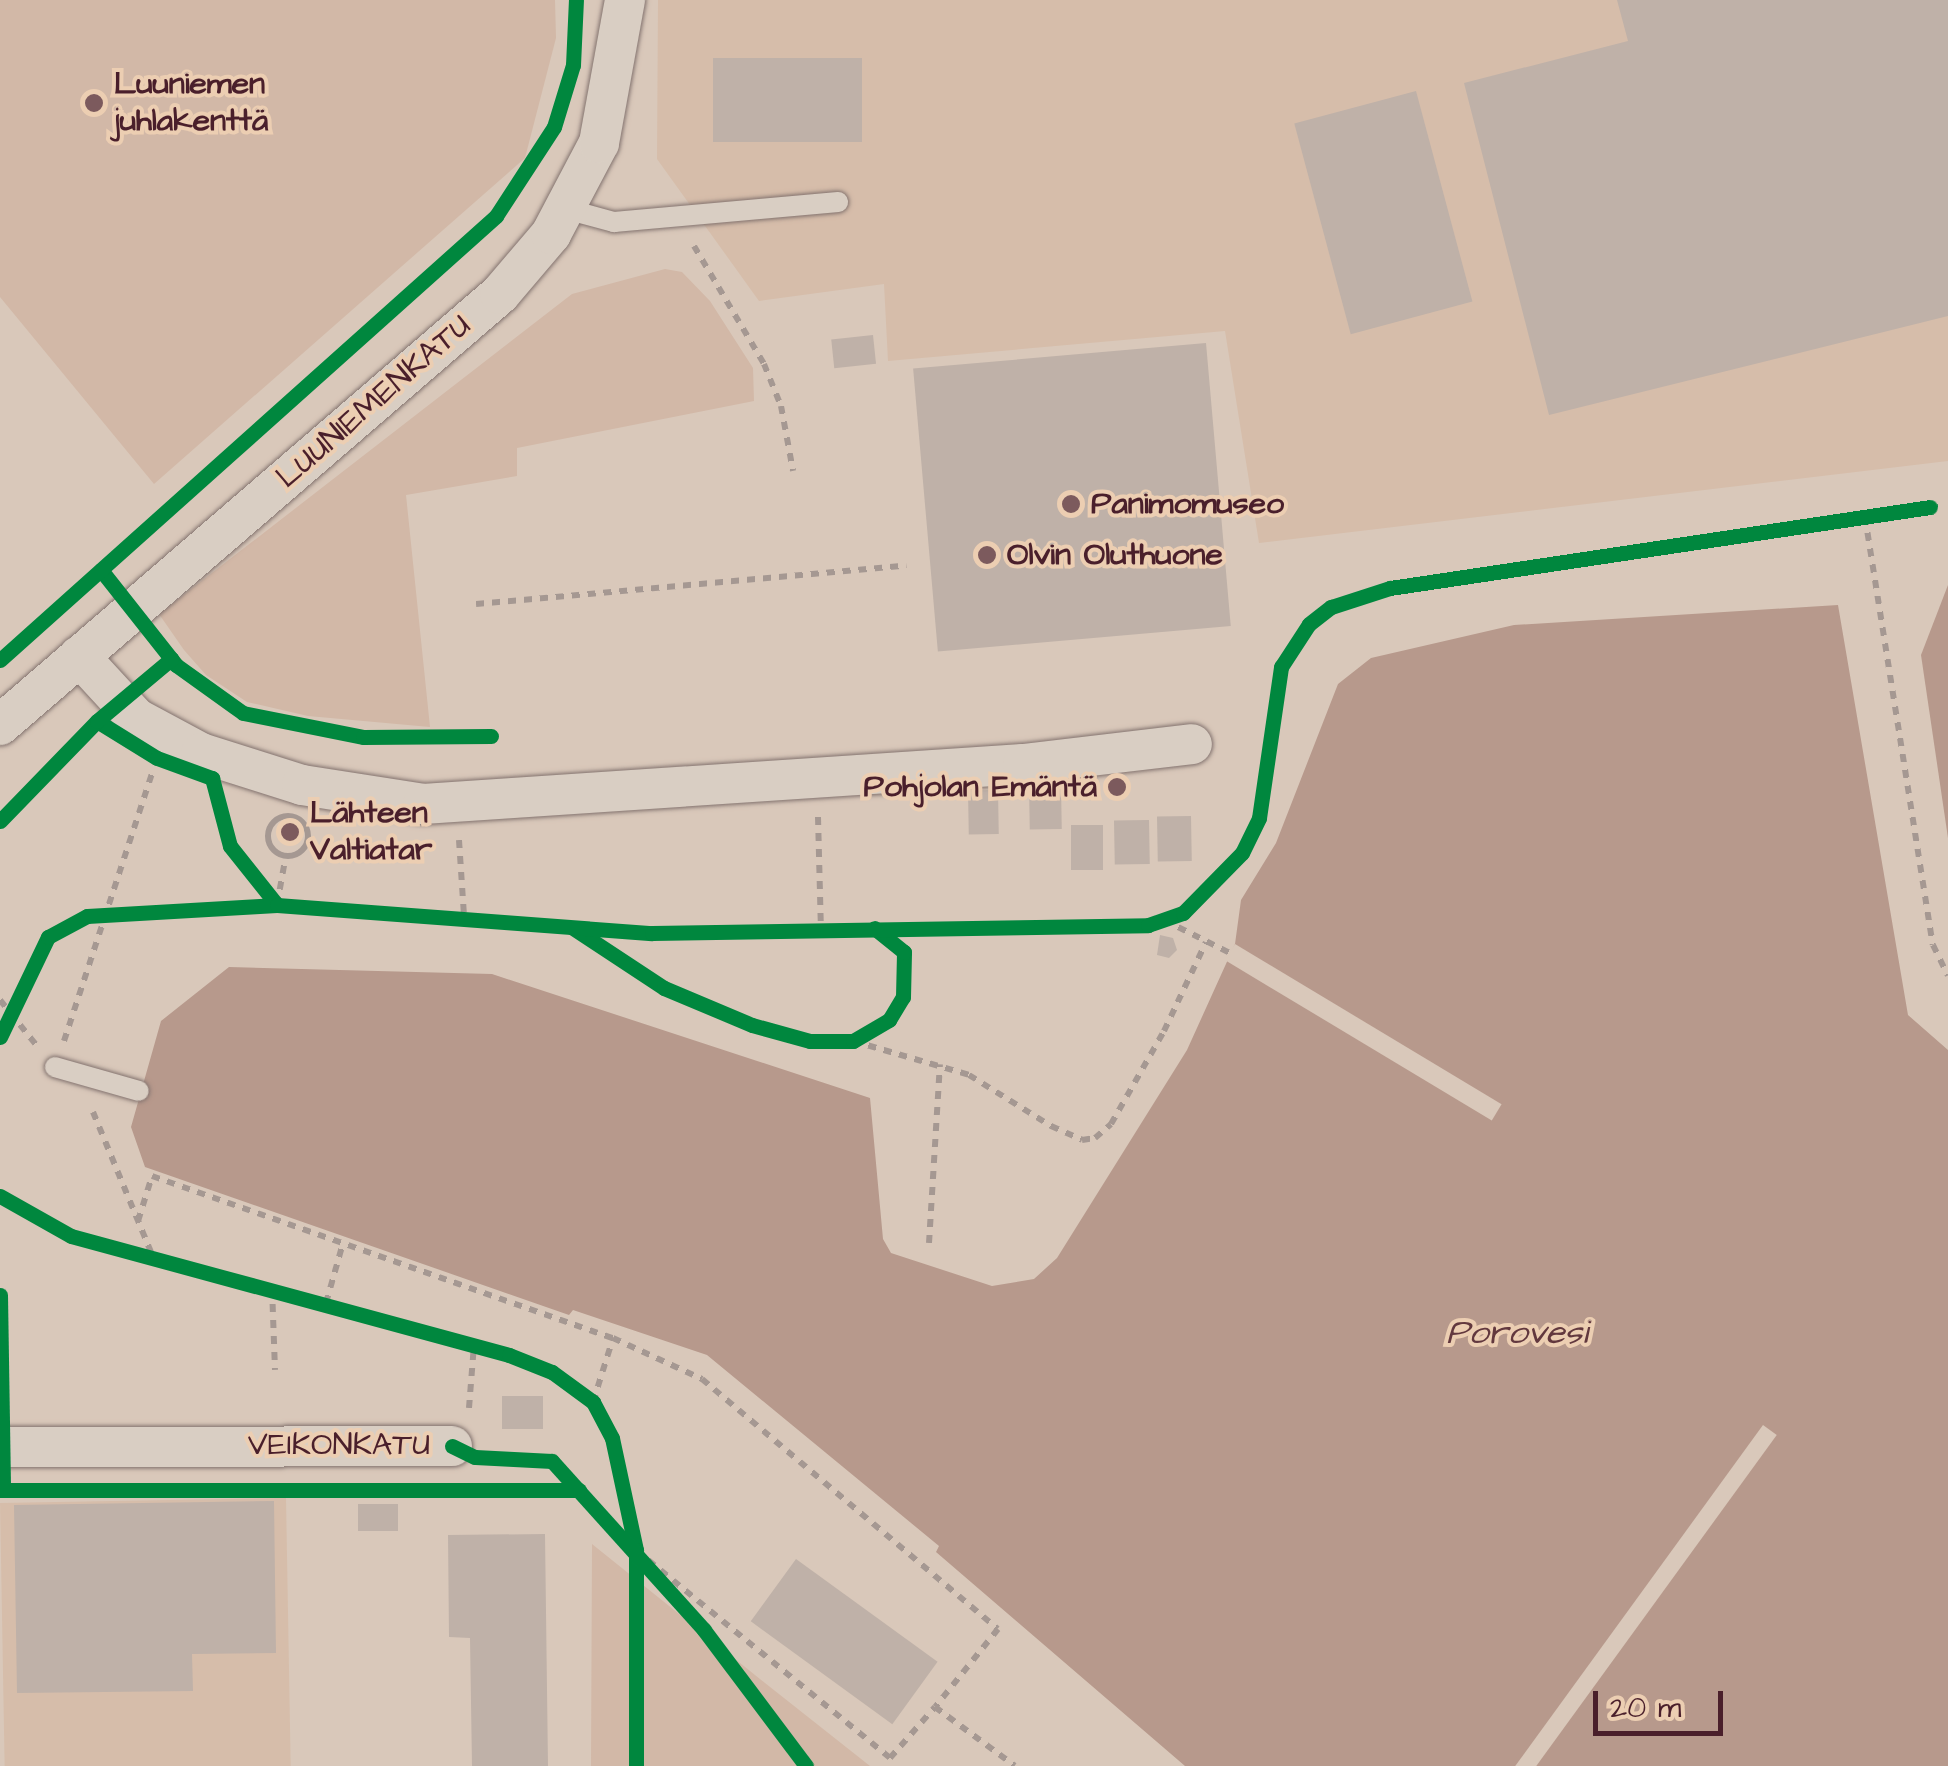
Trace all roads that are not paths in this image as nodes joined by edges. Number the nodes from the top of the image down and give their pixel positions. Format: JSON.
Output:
{"nodes":[{"id":1,"x":625,"y":0,"type":"edge"},
{"id":2,"x":838,"y":202,"type":"dead end"},
{"id":3,"x":566,"y":209,"type":"junction"},
{"id":4,"x":79,"y":656,"type":"junction"},
{"id":5,"x":0,"y":725,"type":"edge"},
{"id":6,"x":1192,"y":744,"type":"dead end"},
{"id":7,"x":55,"y":1067,"type":"road end"},
{"id":8,"x":139,"y":1091,"type":"dead end"},
{"id":9,"x":0,"y":1446,"type":"edge"},
{"id":10,"x":461,"y":1450,"type":"road end"}],
"edges":[{"from":1,"to":3,"type":"street","name":"LUUNIEMENKATU"},
{"from":2,"to":3,"type":"lane"},
{"from":3,"to":4,"type":"street","name":"LUUNIEMENKATU"},
{"from":4,"to":5,"type":"street","name":"LUUNIEMENKATU"},
{"from":4,"to":6,"type":"street"},
{"from":7,"to":8,"type":"lane"},
{"from":9,"to":10,"type":"street","name":"VEIKONKATU"}]}
